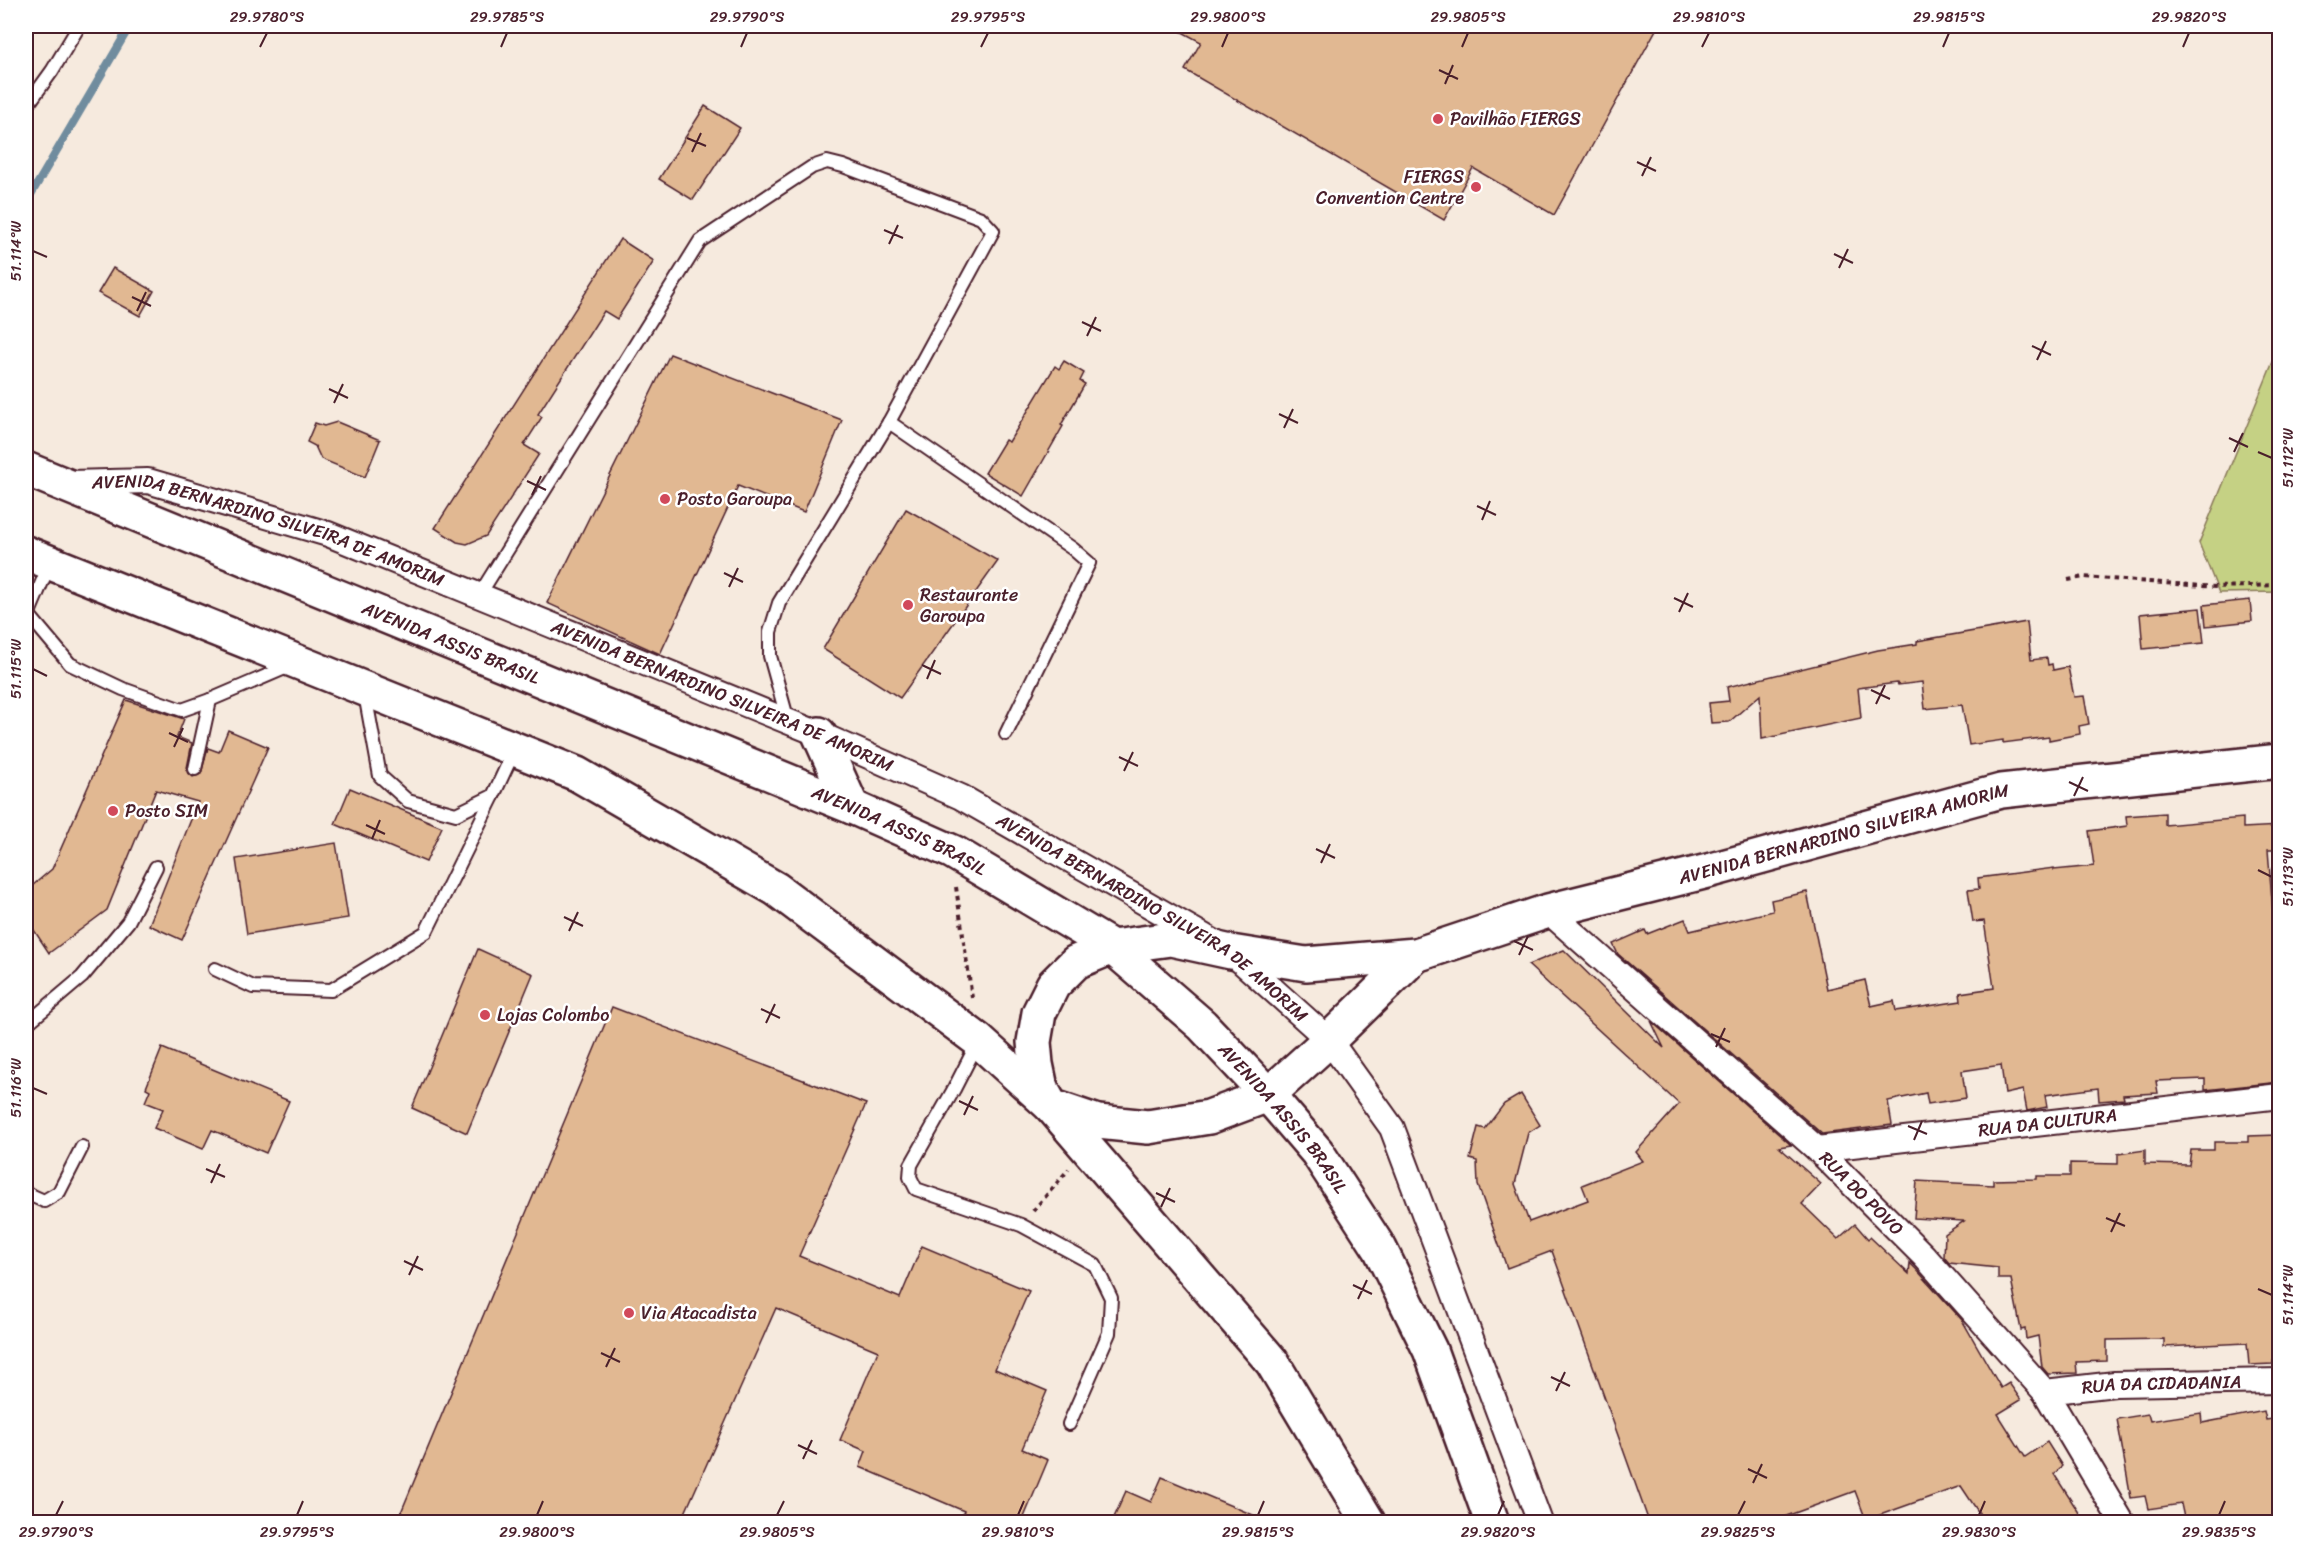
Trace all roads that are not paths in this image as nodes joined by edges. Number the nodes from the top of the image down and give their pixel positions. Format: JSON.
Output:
{"nodes":[{"id":1,"x":79,"y":26,"type":"edge"},
{"id":2,"x":26,"y":106,"type":"edge"},
{"id":3,"x":889,"y":422,"type":"junction"},
{"id":4,"x":26,"y":469,"type":"edge"},
{"id":5,"x":60,"y":483,"type":"junction"},
{"id":6,"x":38,"y":558,"type":"edge"},
{"id":7,"x":478,"y":597,"type":"junction"},
{"id":8,"x":27,"y":617,"type":"edge"},
{"id":9,"x":297,"y":662,"type":"junction"},
{"id":10,"x":364,"y":689,"type":"junction"},
{"id":11,"x":210,"y":700,"type":"junction"},
{"id":12,"x":788,"y":722,"type":"junction"},
{"id":13,"x":819,"y":734,"type":"junction"},
{"id":14,"x":1006,"y":734,"type":"dead end"},
{"id":15,"x":515,"y":750,"type":"junction"},
{"id":16,"x":2280,"y":761,"type":"edge"},
{"id":17,"x":195,"y":769,"type":"dead end"},
{"id":18,"x":493,"y":796,"type":"junction"},
{"id":19,"x":852,"y":807,"type":"junction"},
{"id":20,"x":156,"y":867,"type":"dead end"},
{"id":21,"x":1548,"y":911,"type":"junction"},
{"id":22,"x":1112,"y":948,"type":"junction"},
{"id":23,"x":1232,"y":952,"type":"junction"},
{"id":24,"x":1416,"y":955,"type":"junction"},
{"id":25,"x":215,"y":969,"type":"dead end"},
{"id":26,"x":26,"y":1022,"type":"edge"},
{"id":27,"x":978,"y":1040,"type":"junction"},
{"id":28,"x":1329,"y":1040,"type":"junction"},
{"id":29,"x":1268,"y":1095,"type":"junction"},
{"id":30,"x":2280,"y":1096,"type":"edge"},
{"id":31,"x":1051,"y":1106,"type":"junction"},
{"id":32,"x":82,"y":1147,"type":"dead end"},
{"id":33,"x":1817,"y":1149,"type":"junction"},
{"id":34,"x":26,"y":1193,"type":"edge"},
{"id":35,"x":2280,"y":1381,"type":"edge"},
{"id":36,"x":2045,"y":1392,"type":"junction"},
{"id":37,"x":1069,"y":1424,"type":"dead end"},
{"id":38,"x":1368,"y":1522,"type":"edge"},
{"id":39,"x":1492,"y":1522,"type":"edge"},
{"id":40,"x":1540,"y":1522,"type":"edge"},
{"id":41,"x":2122,"y":1522,"type":"edge"}],
"edges":[{"from":1,"to":2,"type":"lane"},
{"from":3,"to":7,"type":"lane"},
{"from":3,"to":12,"type":"lane"},
{"from":3,"to":14,"type":"lane"},
{"from":4,"to":5,"type":"main road","name":"AVENIDA ASSIS BRASIL"},
{"from":5,"to":7,"type":"street","name":"AVENIDA BERNARDINO SILVEIRA DE AMORIM"},
{"from":5,"to":19,"type":"main road","name":"AVENIDA ASSIS BRASIL"},
{"from":6,"to":8,"type":"lane"},
{"from":6,"to":9,"type":"main road"},
{"from":7,"to":12,"type":"street","name":"AVENIDA BERNARDINO SILVEIRA DE AMORIM"},
{"from":8,"to":11,"type":"lane"},
{"from":9,"to":10,"type":"main road"},
{"from":9,"to":11,"type":"lane"},
{"from":10,"to":15,"type":"main road"},
{"from":10,"to":18,"type":"lane"},
{"from":11,"to":17,"type":"lane"},
{"from":12,"to":13,"type":"street","name":"AVENIDA BERNARDINO SILVEIRA DE AMORIM"},
{"from":13,"to":19,"type":"main road"},
{"from":13,"to":23,"type":"street","name":"AVENIDA BERNARDINO SILVEIRA DE AMORIM"},
{"from":15,"to":18,"type":"lane"},
{"from":15,"to":27,"type":"main road"},
{"from":16,"to":21,"type":"main road","name":"AVENIDA BERNARDINO SILVEIRA AMORIM"},
{"from":18,"to":25,"type":"lane"},
{"from":19,"to":22,"type":"main road","name":"AVENIDA ASSIS BRASIL"},
{"from":20,"to":26,"type":"lane"},
{"from":21,"to":24,"type":"main road","name":"AVENIDA BERNARDINO SILVEIRA AMORIM"},
{"from":21,"to":33,"type":"street","name":"RUA DO POVO"},
{"from":22,"to":23,"type":"main road","name":"AVENIDA BERNARDINO SILVEIRA AMORIM"},
{"from":22,"to":29,"type":"main road","name":"AVENIDA ASSIS BRASIL"},
{"from":22,"to":31,"type":"main road","name":"AVENIDA BERNARDINO SILVEIRA AMORIM"},
{"from":23,"to":24,"type":"main road","name":"AVENIDA BERNARDINO SILVEIRA AMORIM"},
{"from":23,"to":28,"type":"street","name":"AVENIDA BERNARDINO SILVEIRA DE AMORIM"},
{"from":24,"to":28,"type":"main road","name":"AVENIDA BERNARDINO SILVEIRA AMORIM"},
{"from":27,"to":31,"type":"main road"},
{"from":27,"to":37,"type":"lane"},
{"from":28,"to":29,"type":"main road","name":"AVENIDA BERNARDINO SILVEIRA AMORIM"},
{"from":28,"to":40,"type":"street","name":"AVENIDA BERNARDINO SILVEIRA DE AMORIM"},
{"from":29,"to":31,"type":"main road","name":"AVENIDA BERNARDINO SILVEIRA AMORIM"},
{"from":29,"to":39,"type":"main road","name":"AVENIDA ASSIS BRASIL"},
{"from":30,"to":33,"type":"street","name":"RUA DA CULTURA"},
{"from":31,"to":38,"type":"main road"},
{"from":32,"to":34,"type":"lane"},
{"from":33,"to":36,"type":"street","name":"RUA DO POVO"},
{"from":35,"to":36,"type":"street","name":"RUA DA CIDADANIA"},
{"from":36,"to":41,"type":"street","name":"RUA DO POVO"}]}
